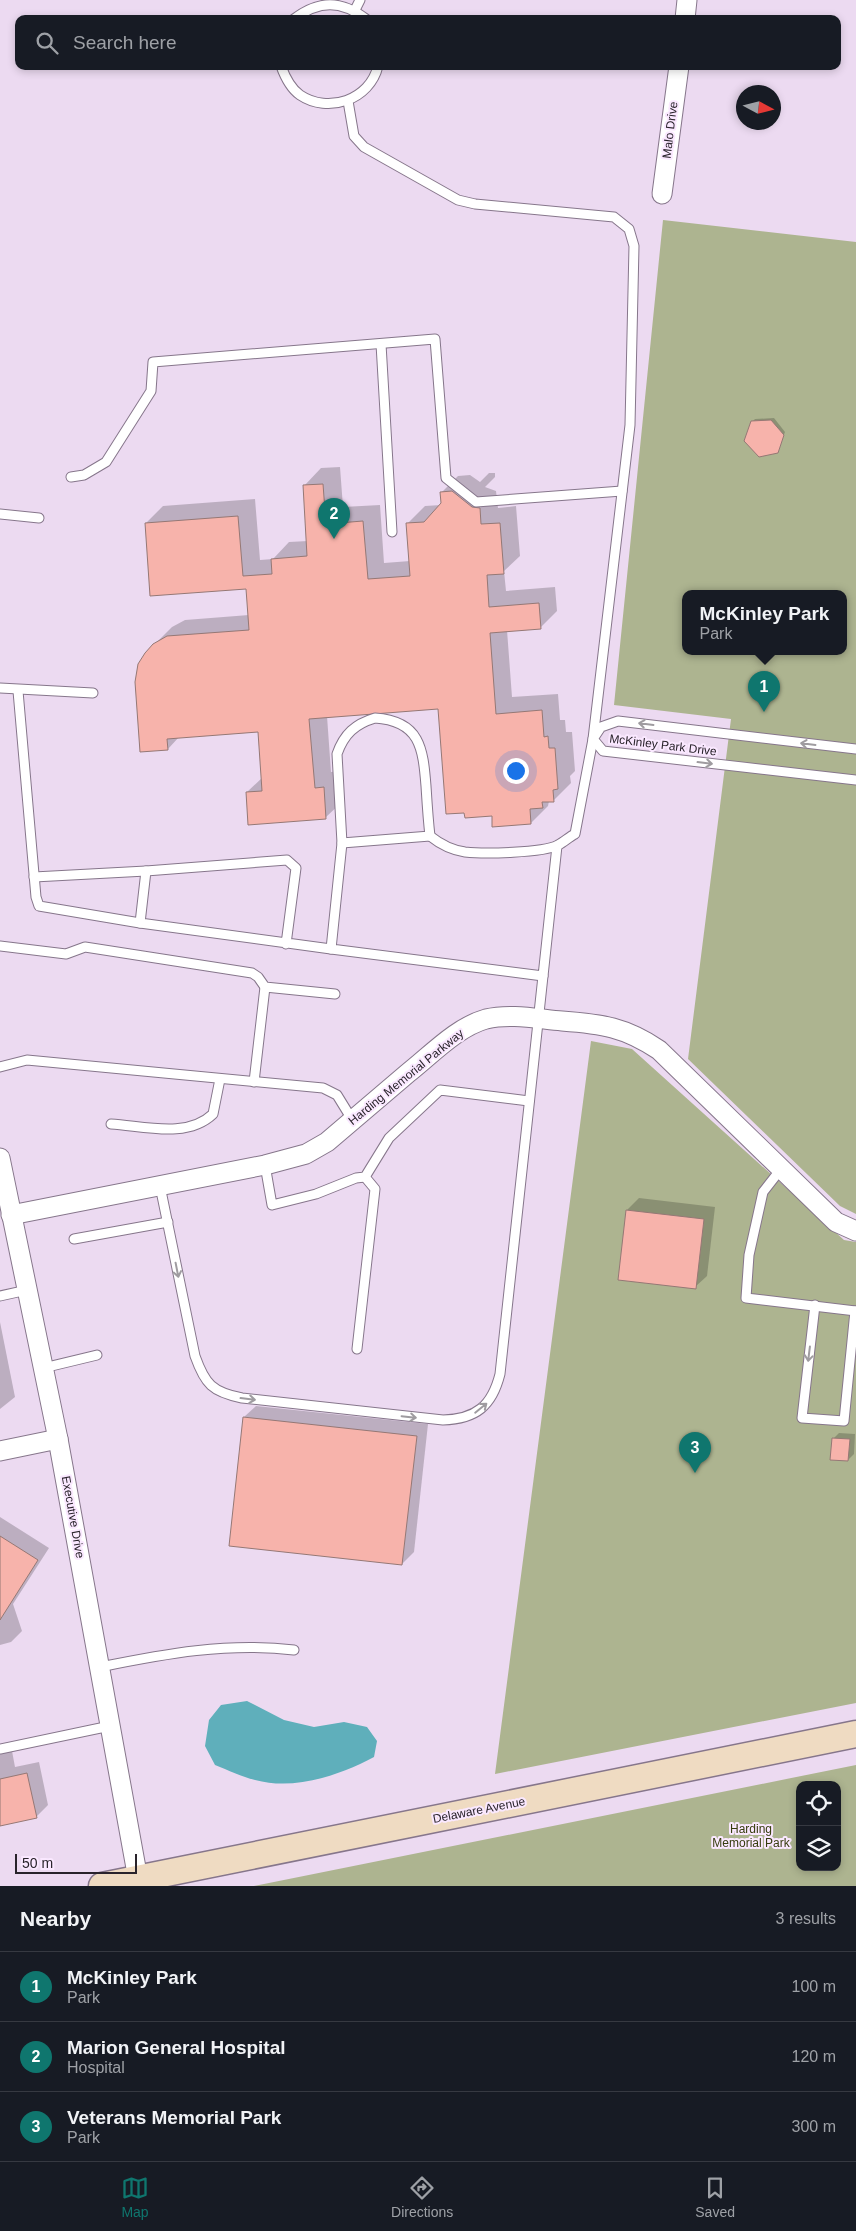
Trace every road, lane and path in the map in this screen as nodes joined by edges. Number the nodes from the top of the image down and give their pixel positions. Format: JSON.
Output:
{"nodes":[{"id":1,"x":360,"y":0,"type":"edge"},
{"id":2,"x":687,"y":0,"type":"edge"},
{"id":3,"x":355,"y":10,"type":"junction"},
{"id":4,"x":299,"y":15,"type":"edge"},
{"id":5,"x":361,"y":15,"type":"edge"},
{"id":6,"x":685,"y":15,"type":"edge"},
{"id":7,"x":283,"y":70,"type":"edge"},
{"id":8,"x":376,"y":70,"type":"edge"},
{"id":9,"x":678,"y":70,"type":"edge"},
{"id":10,"x":348,"y":101,"type":"junction"},
{"id":11,"x":662,"y":194,"type":"dead end"},
{"id":12,"x":381,"y":344,"type":"junction"},
{"id":13,"x":71,"y":477,"type":"dead end"},
{"id":14,"x":622,"y":492,"type":"junction"},
{"id":15,"x":0,"y":514,"type":"edge"},
{"id":16,"x":39,"y":518,"type":"dead end"},
{"id":17,"x":392,"y":532,"type":"dead end"},
{"id":18,"x":0,"y":688,"type":"edge"},
{"id":19,"x":18,"y":691,"type":"junction"},
{"id":20,"x":93,"y":693,"type":"dead end"},
{"id":21,"x":592,"y":739,"type":"junction"},
{"id":22,"x":856,"y":749,"type":"edge"},
{"id":23,"x":856,"y":780,"type":"edge"},
{"id":24,"x":430,"y":836,"type":"junction"},
{"id":25,"x":342,"y":843,"type":"junction"},
{"id":26,"x":557,"y":846,"type":"junction"},
{"id":27,"x":146,"y":871,"type":"junction"},
{"id":28,"x":34,"y":877,"type":"junction"},
{"id":29,"x":140,"y":923,"type":"junction"},
{"id":30,"x":286,"y":944,"type":"junction"},
{"id":31,"x":0,"y":946,"type":"edge"},
{"id":32,"x":331,"y":950,"type":"junction"},
{"id":33,"x":544,"y":976,"type":"junction"},
{"id":34,"x":265,"y":987,"type":"junction"},
{"id":35,"x":335,"y":994,"type":"dead end"},
{"id":36,"x":538,"y":1019,"type":"junction"},
{"id":37,"x":0,"y":1067,"type":"edge"},
{"id":38,"x":220,"y":1078,"type":"junction"},
{"id":39,"x":254,"y":1082,"type":"junction"},
{"id":40,"x":529,"y":1101,"type":"junction"},
{"id":41,"x":353,"y":1120,"type":"junction"},
{"id":42,"x":111,"y":1124,"type":"dead end"},
{"id":43,"x":0,"y":1158,"type":"edge"},
{"id":44,"x":265,"y":1165,"type":"junction"},
{"id":45,"x":781,"y":1168,"type":"junction"},
{"id":46,"x":365,"y":1177,"type":"junction"},
{"id":47,"x":160,"y":1186,"type":"junction"},
{"id":48,"x":11,"y":1215,"type":"junction"},
{"id":49,"x":168,"y":1222,"type":"junction"},
{"id":50,"x":856,"y":1231,"type":"edge"},
{"id":51,"x":74,"y":1240,"type":"dead end"},
{"id":52,"x":27,"y":1290,"type":"junction"},
{"id":53,"x":0,"y":1296,"type":"edge"},
{"id":54,"x":815,"y":1305,"type":"junction"},
{"id":55,"x":856,"y":1311,"type":"edge"},
{"id":56,"x":357,"y":1349,"type":"dead end"},
{"id":57,"x":97,"y":1355,"type":"dead end"},
{"id":58,"x":43,"y":1368,"type":"junction"},
{"id":59,"x":58,"y":1439,"type":"junction"},
{"id":60,"x":0,"y":1451,"type":"edge"},
{"id":61,"x":294,"y":1650,"type":"dead end"},
{"id":62,"x":100,"y":1667,"type":"junction"},
{"id":63,"x":110,"y":1726,"type":"junction"},
{"id":64,"x":856,"y":1734,"type":"edge"},
{"id":65,"x":0,"y":1749,"type":"edge"},
{"id":66,"x":139,"y":1882,"type":"edge"},
{"id":67,"x":102,"y":1886,"type":"edge"}],
"edges":[{"from":1,"to":3,"type":"lane"},
{"from":2,"to":6,"type":"street"},
{"from":3,"to":4,"type":"lane"},
{"from":3,"to":5,"type":"lane"},
{"from":7,"to":10,"type":"lane"},
{"from":8,"to":10,"type":"lane"},
{"from":9,"to":11,"type":"street","name":"Malo Drive"},
{"from":10,"to":14,"type":"lane"},
{"from":12,"to":13,"type":"lane"},
{"from":12,"to":14,"type":"lane"},
{"from":12,"to":17,"type":"lane"},
{"from":14,"to":21,"type":"lane"},
{"from":15,"to":16,"type":"lane"},
{"from":18,"to":19,"type":"lane"},
{"from":19,"to":20,"type":"lane"},
{"from":19,"to":28,"type":"lane"},
{"from":22,"to":21,"type":"lane","name":"McKinley Park Drive","one_way":true},
{"from":21,"to":23,"type":"lane","name":"McKinley Park Drive","one_way":true},
{"from":21,"to":26,"type":"lane"},
{"from":24,"to":25,"type":"lane"},
{"from":24,"to":25,"type":"lane"},
{"from":24,"to":26,"type":"lane"},
{"from":25,"to":32,"type":"lane"},
{"from":26,"to":33,"type":"lane"},
{"from":27,"to":28,"type":"lane"},
{"from":27,"to":29,"type":"lane"},
{"from":27,"to":30,"type":"lane"},
{"from":28,"to":29,"type":"lane"},
{"from":29,"to":30,"type":"lane"},
{"from":30,"to":32,"type":"lane"},
{"from":31,"to":34,"type":"lane"},
{"from":32,"to":33,"type":"lane"},
{"from":33,"to":36,"type":"lane"},
{"from":34,"to":35,"type":"lane"},
{"from":34,"to":39,"type":"lane"},
{"from":36,"to":40,"type":"lane"},
{"from":36,"to":41,"type":"street","name":"Harding Memorial Parkway"},
{"from":36,"to":45,"type":"street","name":"Harding Memorial Parkway"},
{"from":37,"to":38,"type":"lane"},
{"from":38,"to":39,"type":"lane"},
{"from":38,"to":42,"type":"lane"},
{"from":39,"to":41,"type":"lane"},
{"from":40,"to":46,"type":"lane"},
{"from":49,"to":40,"type":"lane","one_way":true},
{"from":41,"to":44,"type":"street","name":"Harding Memorial Parkway"},
{"from":43,"to":48,"type":"street","name":"Executive Drive"},
{"from":44,"to":46,"type":"lane"},
{"from":44,"to":47,"type":"street","name":"Harding Memorial Parkway"},
{"from":45,"to":50,"type":"street","name":"Harding Memorial Parkway"},
{"from":45,"to":54,"type":"lane"},
{"from":46,"to":56,"type":"lane"},
{"from":47,"to":48,"type":"street","name":"Harding Memorial Parkway"},
{"from":47,"to":49,"type":"lane"},
{"from":48,"to":52,"type":"street","name":"Executive Drive"},
{"from":49,"to":51,"type":"lane"},
{"from":52,"to":53,"type":"lane"},
{"from":52,"to":58,"type":"street","name":"Executive Drive"},
{"from":54,"to":55,"type":"lane"},
{"from":54,"to":55,"type":"lane","one_way":true},
{"from":57,"to":58,"type":"lane"},
{"from":58,"to":59,"type":"street","name":"Executive Drive"},
{"from":59,"to":60,"type":"street"},
{"from":59,"to":62,"type":"street","name":"Executive Drive"},
{"from":61,"to":62,"type":"lane"},
{"from":62,"to":63,"type":"street","name":"Executive Drive"},
{"from":63,"to":65,"type":"lane"},
{"from":63,"to":66,"type":"street","name":"Executive Drive"},
{"from":64,"to":66,"type":"main road","name":"Delaware Avenue"},
{"from":66,"to":67,"type":"main road","name":"Delaware Avenue"}]}
